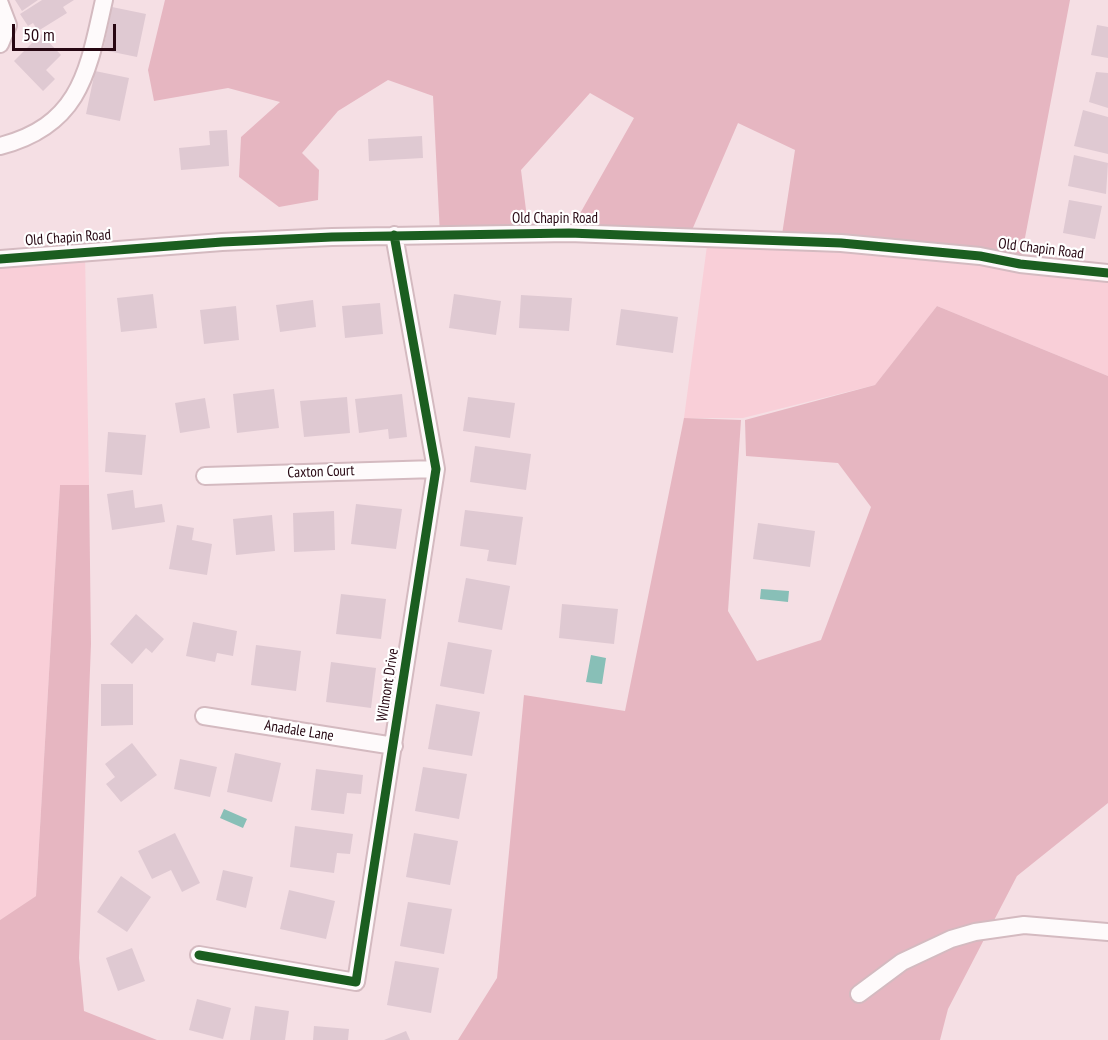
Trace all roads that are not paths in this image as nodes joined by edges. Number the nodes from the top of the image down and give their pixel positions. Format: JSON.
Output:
{"nodes":[{"id":1,"x":101,"y":3,"type":"edge"},
{"id":2,"x":0,"y":4,"type":"edge"},
{"id":3,"x":0,"y":44,"type":"edge"},
{"id":4,"x":0,"y":146,"type":"edge"},
{"id":5,"x":394,"y":236,"type":"junction"},
{"id":6,"x":0,"y":259,"type":"edge"},
{"id":7,"x":1108,"y":273,"type":"edge"},
{"id":8,"x":436,"y":469,"type":"junction"},
{"id":9,"x":205,"y":476,"type":"dead end"},
{"id":10,"x":204,"y":716,"type":"dead end"},
{"id":11,"x":394,"y":746,"type":"junction"},
{"id":12,"x":1108,"y":932,"type":"edge"},
{"id":13,"x":199,"y":955,"type":"dead end"},
{"id":14,"x":859,"y":993,"type":"dead end"}],
"edges":[{"from":1,"to":4,"type":"street"},
{"from":2,"to":3,"type":"street"},
{"from":5,"to":6,"type":"street","name":"Old Chapin Road"},
{"from":5,"to":7,"type":"street","name":"Old Chapin Road"},
{"from":5,"to":8,"type":"street","name":"Wilmont Drive"},
{"from":8,"to":9,"type":"street","name":"Caxton Court"},
{"from":8,"to":11,"type":"street","name":"Wilmont Drive"},
{"from":10,"to":11,"type":"street","name":"Anadale Lane"},
{"from":11,"to":13,"type":"street","name":"Wilmont Drive"},
{"from":12,"to":14,"type":"street"}]}
